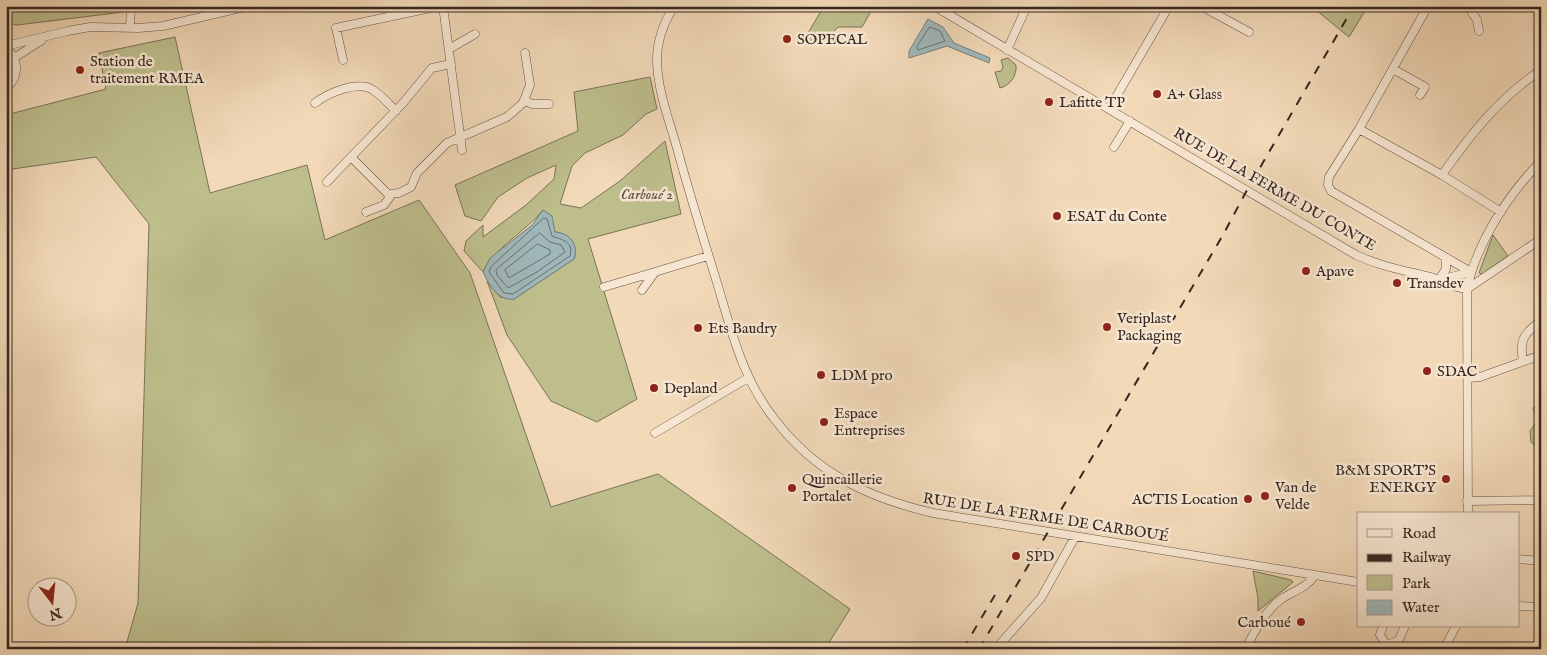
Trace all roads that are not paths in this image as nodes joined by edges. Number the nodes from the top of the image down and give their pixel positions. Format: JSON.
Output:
{"nodes":[{"id":1,"x":130,"y":6,"type":"edge"},
{"id":2,"x":249,"y":6,"type":"edge"},
{"id":3,"x":442,"y":6,"type":"edge"},
{"id":4,"x":675,"y":6,"type":"edge"},
{"id":5,"x":934,"y":6,"type":"edge"},
{"id":6,"x":1027,"y":6,"type":"edge"},
{"id":7,"x":1169,"y":6,"type":"edge"},
{"id":8,"x":1201,"y":6,"type":"edge"},
{"id":9,"x":1428,"y":6,"type":"edge"},
{"id":10,"x":1468,"y":6,"type":"edge"},
{"id":11,"x":130,"y":28,"type":"junction"},
{"id":12,"x":1479,"y":30,"type":"dead end"},
{"id":13,"x":1248,"y":32,"type":"dead end"},
{"id":14,"x":475,"y":34,"type":"dead end"},
{"id":15,"x":48,"y":36,"type":"junction"},
{"id":16,"x":460,"y":44,"type":"junction"},
{"id":17,"x":6,"y":47,"type":"edge"},
{"id":18,"x":449,"y":48,"type":"junction"},
{"id":19,"x":466,"y":50,"type":"dead end"},
{"id":20,"x":1007,"y":50,"type":"junction"},
{"id":21,"x":526,"y":53,"type":"dead end"},
{"id":22,"x":14,"y":58,"type":"junction"},
{"id":23,"x":343,"y":60,"type":"dead end"},
{"id":24,"x":451,"y":64,"type":"junction"},
{"id":25,"x":1393,"y":69,"type":"junction"},
{"id":26,"x":1541,"y":70,"type":"edge"},
{"id":27,"x":6,"y":88,"type":"edge"},
{"id":28,"x":1420,"y":95,"type":"dead end"},
{"id":29,"x":524,"y":100,"type":"junction"},
{"id":30,"x":315,"y":103,"type":"dead end"},
{"id":31,"x":549,"y":104,"type":"dead end"},
{"id":32,"x":1110,"y":109,"type":"junction"},
{"id":33,"x":396,"y":111,"type":"junction"},
{"id":34,"x":1130,"y":121,"type":"junction"},
{"id":35,"x":1359,"y":128,"type":"junction"},
{"id":36,"x":459,"y":136,"type":"junction"},
{"id":37,"x":1114,"y":147,"type":"dead end"},
{"id":38,"x":462,"y":150,"type":"dead end"},
{"id":39,"x":352,"y":158,"type":"junction"},
{"id":40,"x":1541,"y":161,"type":"edge"},
{"id":41,"x":1442,"y":175,"type":"junction"},
{"id":42,"x":327,"y":182,"type":"dead end"},
{"id":43,"x":392,"y":194,"type":"junction"},
{"id":44,"x":366,"y":212,"type":"dead end"},
{"id":45,"x":1501,"y":212,"type":"junction"},
{"id":46,"x":1541,"y":239,"type":"edge"},
{"id":47,"x":708,"y":256,"type":"junction"},
{"id":48,"x":1446,"y":259,"type":"junction"},
{"id":49,"x":655,"y":272,"type":"junction"},
{"id":50,"x":1470,"y":272,"type":"junction"},
{"id":51,"x":1439,"y":280,"type":"junction"},
{"id":52,"x":1449,"y":284,"type":"junction"},
{"id":53,"x":604,"y":287,"type":"dead end"},
{"id":54,"x":1467,"y":289,"type":"junction"},
{"id":55,"x":642,"y":290,"type":"dead end"},
{"id":56,"x":1466,"y":304,"type":"junction"},
{"id":57,"x":1541,"y":322,"type":"edge"},
{"id":58,"x":1541,"y":355,"type":"edge"},
{"id":59,"x":1524,"y":361,"type":"junction"},
{"id":60,"x":748,"y":378,"type":"junction"},
{"id":61,"x":1468,"y":378,"type":"junction"},
{"id":62,"x":655,"y":433,"type":"dead end"},
{"id":63,"x":1541,"y":450,"type":"edge"},
{"id":64,"x":1541,"y":500,"type":"edge"},
{"id":65,"x":1467,"y":501,"type":"junction"},
{"id":66,"x":1468,"y":512,"type":"edge"},
{"id":67,"x":1075,"y":537,"type":"junction"},
{"id":68,"x":1520,"y":560,"type":"edge"},
{"id":69,"x":1540,"y":561,"type":"edge"},
{"id":70,"x":1302,"y":573,"type":"junction"},
{"id":71,"x":1314,"y":575,"type":"junction"},
{"id":72,"x":1357,"y":582,"type":"edge"},
{"id":73,"x":1297,"y":590,"type":"junction"},
{"id":74,"x":1520,"y":606,"type":"edge"},
{"id":75,"x":1541,"y":607,"type":"edge"},
{"id":76,"x":1382,"y":628,"type":"edge"},
{"id":77,"x":1403,"y":628,"type":"edge"},
{"id":78,"x":1455,"y":628,"type":"edge"},
{"id":79,"x":1001,"y":643,"type":"dead end"},
{"id":80,"x":1245,"y":649,"type":"edge"},
{"id":81,"x":1444,"y":649,"type":"edge"}],
"edges":[{"from":1,"to":11,"type":"street"},
{"from":2,"to":11,"type":"street"},
{"from":3,"to":18,"type":"street"},
{"from":3,"to":23,"type":"street"},
{"from":4,"to":47,"type":"street","name":"RUE DE LA FERME DE CARBOUÉ"},
{"from":5,"to":20,"type":"street","name":"RUE DE LA FERME DU CONTE"},
{"from":6,"to":20,"type":"street"},
{"from":7,"to":32,"type":"street"},
{"from":8,"to":13,"type":"street"},
{"from":9,"to":25,"type":"street"},
{"from":10,"to":12,"type":"street"},
{"from":11,"to":15,"type":"street"},
{"from":14,"to":16,"type":"street"},
{"from":15,"to":17,"type":"street"},
{"from":15,"to":22,"type":"street"},
{"from":16,"to":18,"type":"street"},
{"from":16,"to":19,"type":"street"},
{"from":17,"to":22,"type":"street"},
{"from":18,"to":24,"type":"street"},
{"from":20,"to":32,"type":"street","name":"RUE DE LA FERME DU CONTE"},
{"from":21,"to":29,"type":"street"},
{"from":22,"to":27,"type":"street"},
{"from":24,"to":33,"type":"street"},
{"from":24,"to":36,"type":"street"},
{"from":25,"to":28,"type":"street"},
{"from":25,"to":35,"type":"street"},
{"from":26,"to":41,"type":"street"},
{"from":29,"to":31,"type":"street"},
{"from":29,"to":36,"type":"street"},
{"from":30,"to":33,"type":"street"},
{"from":32,"to":34,"type":"street","name":"RUE DE LA FERME DU CONTE"},
{"from":33,"to":39,"type":"street"},
{"from":34,"to":37,"type":"street"},
{"from":34,"to":51,"type":"street","name":"RUE DE LA FERME DU CONTE"},
{"from":35,"to":41,"type":"street"},
{"from":35,"to":48,"type":"street"},
{"from":36,"to":38,"type":"street"},
{"from":36,"to":43,"type":"street"},
{"from":39,"to":42,"type":"street"},
{"from":39,"to":43,"type":"street"},
{"from":40,"to":45,"type":"street"},
{"from":41,"to":45,"type":"street"},
{"from":43,"to":44,"type":"street"},
{"from":45,"to":50,"type":"street"},
{"from":46,"to":54,"type":"street"},
{"from":47,"to":49,"type":"street"},
{"from":47,"to":60,"type":"street","name":"RUE DE LA FERME DE CARBOUÉ"},
{"from":48,"to":50,"type":"street"},
{"from":48,"to":51,"type":"street"},
{"from":49,"to":53,"type":"street"},
{"from":49,"to":55,"type":"street"},
{"from":50,"to":51,"type":"street","name":"RUE DE LA FERME DU CONTE"},
{"from":50,"to":54,"type":"street"},
{"from":51,"to":52,"type":"street","name":"RUE DE LA FERME DU CONTE"},
{"from":52,"to":54,"type":"street","name":"RUE DE LA FERME DU CONTE"},
{"from":52,"to":56,"type":"street","name":"RUE DE LA FERME DU CONTE"},
{"from":54,"to":56,"type":"street"},
{"from":56,"to":61,"type":"street"},
{"from":57,"to":59,"type":"street"},
{"from":58,"to":59,"type":"street"},
{"from":59,"to":61,"type":"street"},
{"from":60,"to":62,"type":"street"},
{"from":60,"to":67,"type":"street","name":"RUE DE LA FERME DE CARBOUÉ"},
{"from":61,"to":65,"type":"street"},
{"from":63,"to":64,"type":"street"},
{"from":64,"to":65,"type":"street"},
{"from":64,"to":69,"type":"street"},
{"from":65,"to":66,"type":"street"},
{"from":67,"to":70,"type":"street","name":"RUE DE LA FERME DE CARBOUÉ"},
{"from":67,"to":79,"type":"street"},
{"from":68,"to":69,"type":"street"},
{"from":70,"to":71,"type":"street","name":"RUE DE LA FERME DE CARBOUÉ"},
{"from":70,"to":73,"type":"street"},
{"from":71,"to":72,"type":"street","name":"RUE DE LA FERME DE CARBOUÉ"},
{"from":71,"to":73,"type":"street"},
{"from":73,"to":80,"type":"street"},
{"from":74,"to":75,"type":"street"},
{"from":76,"to":77,"type":"street"},
{"from":78,"to":81,"type":"street"}]}
